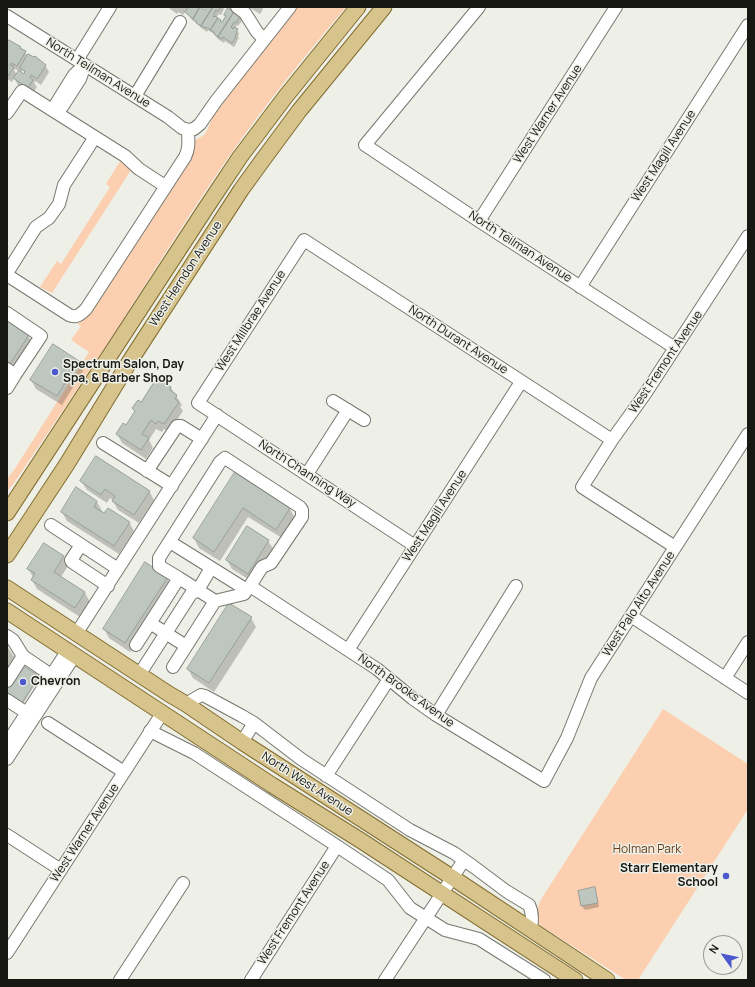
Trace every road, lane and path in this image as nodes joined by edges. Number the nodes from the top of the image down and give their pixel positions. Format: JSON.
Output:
{"nodes":[{"id":1,"x":110,"y":7,"type":"edge"},
{"id":2,"x":237,"y":7,"type":"edge"},
{"id":3,"x":290,"y":7,"type":"edge"},
{"id":4,"x":358,"y":7,"type":"edge"},
{"id":5,"x":384,"y":7,"type":"edge"},
{"id":6,"x":479,"y":7,"type":"edge"},
{"id":7,"x":616,"y":7,"type":"edge"},
{"id":8,"x":7,"y":16,"type":"edge"},
{"id":9,"x":180,"y":22,"type":"dead end"},
{"id":10,"x":748,"y":25,"type":"edge"},
{"id":11,"x":264,"y":39,"type":"junction"},
{"id":12,"x":81,"y":62,"type":"junction"},
{"id":13,"x":135,"y":96,"type":"junction"},
{"id":14,"x":55,"y":111,"type":"junction"},
{"id":15,"x":7,"y":113,"type":"edge"},
{"id":16,"x":188,"y":130,"type":"junction"},
{"id":17,"x":95,"y":137,"type":"junction"},
{"id":18,"x":166,"y":186,"type":"junction"},
{"id":19,"x":479,"y":221,"type":"junction"},
{"id":20,"x":748,"y":236,"type":"edge"},
{"id":21,"x":304,"y":240,"type":"joint"},
{"id":22,"x":7,"y":274,"type":"edge"},
{"id":23,"x":580,"y":287,"type":"junction"},
{"id":24,"x":7,"y":314,"type":"edge"},
{"id":25,"x":675,"y":348,"type":"junction"},
{"id":26,"x":11,"y":372,"type":"edge"},
{"id":27,"x":521,"y":382,"type":"junction"},
{"id":28,"x":7,"y":388,"type":"edge"},
{"id":29,"x":333,"y":401,"type":"dead end"},
{"id":30,"x":198,"y":403,"type":"joint"},
{"id":31,"x":348,"y":410,"type":"junction"},
{"id":32,"x":217,"y":415,"type":"junction"},
{"id":33,"x":364,"y":420,"type":"dead end"},
{"id":34,"x":748,"y":434,"type":"edge"},
{"id":35,"x":202,"y":439,"type":"junction"},
{"id":36,"x":612,"y":440,"type":"junction"},
{"id":37,"x":103,"y":443,"type":"dead end"},
{"id":38,"x":147,"y":471,"type":"junction"},
{"id":39,"x":307,"y":474,"type":"junction"},
{"id":40,"x":172,"y":486,"type":"junction"},
{"id":41,"x":7,"y":513,"type":"edge"},
{"id":42,"x":51,"y":525,"type":"dead end"},
{"id":43,"x":170,"y":542,"type":"junction"},
{"id":44,"x":81,"y":544,"type":"junction"},
{"id":45,"x":415,"y":546,"type":"junction"},
{"id":46,"x":675,"y":547,"type":"junction"},
{"id":47,"x":7,"y":555,"type":"edge"},
{"id":48,"x":211,"y":568,"type":"junction"},
{"id":49,"x":118,"y":569,"type":"junction"},
{"id":50,"x":178,"y":578,"type":"junction"},
{"id":51,"x":108,"y":586,"type":"junction"},
{"id":52,"x":516,"y":586,"type":"dead end"},
{"id":53,"x":7,"y":588,"type":"edge"},
{"id":54,"x":248,"y":588,"type":"junction"},
{"id":55,"x":198,"y":590,"type":"junction"},
{"id":56,"x":215,"y":600,"type":"junction"},
{"id":57,"x":7,"y":611,"type":"edge"},
{"id":58,"x":631,"y":616,"type":"junction"},
{"id":59,"x":150,"y":623,"type":"junction"},
{"id":60,"x":76,"y":634,"type":"junction"},
{"id":61,"x":169,"y":635,"type":"junction"},
{"id":62,"x":7,"y":636,"type":"edge"},
{"id":63,"x":748,"y":642,"type":"edge"},
{"id":64,"x":136,"y":645,"type":"dead end"},
{"id":65,"x":186,"y":646,"type":"junction"},
{"id":66,"x":348,"y":650,"type":"junction"},
{"id":67,"x":71,"y":653,"type":"junction"},
{"id":68,"x":23,"y":656,"type":"junction"},
{"id":69,"x":173,"y":667,"type":"dead end"},
{"id":70,"x":52,"y":675,"type":"junction"},
{"id":71,"x":110,"y":677,"type":"junction"},
{"id":72,"x":142,"y":677,"type":"junction"},
{"id":73,"x":725,"y":678,"type":"junction"},
{"id":74,"x":389,"y":679,"type":"junction"},
{"id":75,"x":7,"y":681,"type":"edge"},
{"id":76,"x":748,"y":693,"type":"edge"},
{"id":77,"x":169,"y":694,"type":"junction"},
{"id":78,"x":7,"y":700,"type":"edge"},
{"id":79,"x":186,"y":704,"type":"junction"},
{"id":80,"x":163,"y":712,"type":"junction"},
{"id":81,"x":30,"y":715,"type":"junction"},
{"id":82,"x":436,"y":715,"type":"junction"},
{"id":83,"x":48,"y":723,"type":"dead end"},
{"id":84,"x":254,"y":723,"type":"junction"},
{"id":85,"x":150,"y":731,"type":"junction"},
{"id":86,"x":242,"y":742,"type":"junction"},
{"id":87,"x":7,"y":743,"type":"edge"},
{"id":88,"x":7,"y":759,"type":"edge"},
{"id":89,"x":124,"y":772,"type":"junction"},
{"id":90,"x":326,"y":776,"type":"junction"},
{"id":91,"x":544,"y":781,"type":"joint"},
{"id":92,"x":7,"y":834,"type":"edge"},
{"id":93,"x":337,"y":846,"type":"junction"},
{"id":94,"x":464,"y":860,"type":"junction"},
{"id":95,"x":61,"y":870,"type":"junction"},
{"id":96,"x":453,"y":878,"type":"junction"},
{"id":97,"x":183,"y":883,"type":"dead end"},
{"id":98,"x":442,"y":894,"type":"junction"},
{"id":99,"x":426,"y":918,"type":"junction"},
{"id":100,"x":531,"y":930,"type":"junction"},
{"id":101,"x":7,"y":953,"type":"edge"},
{"id":102,"x":528,"y":976,"type":"edge"},
{"id":103,"x":120,"y":980,"type":"edge"},
{"id":104,"x":250,"y":980,"type":"edge"},
{"id":105,"x":385,"y":980,"type":"edge"},
{"id":106,"x":544,"y":980,"type":"edge"},
{"id":107,"x":575,"y":980,"type":"edge"},
{"id":108,"x":607,"y":980,"type":"edge"}],
"edges":[{"from":1,"to":12,"type":"street"},
{"from":2,"to":11,"type":"street"},
{"from":3,"to":11,"type":"street"},
{"from":4,"to":41,"type":"main road","name":"West Herndon Avenue"},
{"from":5,"to":47,"type":"main road","name":"West Herndon Avenue"},
{"from":6,"to":19,"type":"street","name":"North Teilman Avenue"},
{"from":7,"to":19,"type":"street","name":"West Warner Avenue"},
{"from":8,"to":12,"type":"street","name":"North Teilman Avenue"},
{"from":9,"to":13,"type":"street"},
{"from":10,"to":23,"type":"street","name":"West Magill Avenue"},
{"from":11,"to":16,"type":"street"},
{"from":12,"to":13,"type":"street","name":"North Teilman Avenue"},
{"from":12,"to":14,"type":"street"},
{"from":13,"to":16,"type":"street","name":"North Teilman Avenue"},
{"from":14,"to":15,"type":"street"},
{"from":14,"to":17,"type":"street"},
{"from":16,"to":18,"type":"street"},
{"from":17,"to":18,"type":"street"},
{"from":17,"to":22,"type":"street"},
{"from":18,"to":22,"type":"street"},
{"from":19,"to":23,"type":"street","name":"North Teilman Avenue"},
{"from":20,"to":25,"type":"street","name":"West Fremont Avenue"},
{"from":21,"to":27,"type":"street","name":"North Durant Avenue"},
{"from":21,"to":30,"type":"street","name":"West Millbrae Avenue"},
{"from":23,"to":25,"type":"street","name":"North Teilman Avenue"},
{"from":24,"to":26,"type":"street"},
{"from":25,"to":36,"type":"street","name":"West Fremont Avenue"},
{"from":26,"to":28,"type":"street"},
{"from":27,"to":36,"type":"street","name":"North Durant Avenue"},
{"from":27,"to":45,"type":"street","name":"West Magill Avenue"},
{"from":29,"to":31,"type":"street"},
{"from":30,"to":32,"type":"street","name":"North Channing Way"},
{"from":31,"to":33,"type":"street"},
{"from":31,"to":39,"type":"street"},
{"from":32,"to":35,"type":"street"},
{"from":32,"to":39,"type":"street","name":"North Channing Way"},
{"from":34,"to":46,"type":"street","name":"West Palo Alto Avenue"},
{"from":35,"to":38,"type":"street"},
{"from":35,"to":40,"type":"street"},
{"from":36,"to":46,"type":"street","name":"West Fremont Avenue"},
{"from":37,"to":38,"type":"street"},
{"from":38,"to":40,"type":"street"},
{"from":39,"to":45,"type":"street","name":"North Channing Way"},
{"from":40,"to":49,"type":"street"},
{"from":42,"to":44,"type":"street"},
{"from":43,"to":48,"type":"street","name":"North Brooks Avenue"},
{"from":43,"to":50,"type":"street"},
{"from":43,"to":54,"type":"street"},
{"from":44,"to":49,"type":"street"},
{"from":44,"to":51,"type":"street"},
{"from":45,"to":66,"type":"street","name":"West Magill Avenue"},
{"from":46,"to":58,"type":"street","name":"West Palo Alto Avenue"},
{"from":48,"to":54,"type":"street","name":"North Brooks Avenue"},
{"from":48,"to":55,"type":"street"},
{"from":49,"to":51,"type":"street"},
{"from":50,"to":55,"type":"street"},
{"from":50,"to":59,"type":"street"},
{"from":51,"to":60,"type":"street"},
{"from":52,"to":82,"type":"street"},
{"from":53,"to":60,"type":"main road","name":"North West Avenue"},
{"from":54,"to":56,"type":"street"},
{"from":54,"to":66,"type":"street","name":"North Brooks Avenue"},
{"from":55,"to":56,"type":"street"},
{"from":55,"to":61,"type":"street"},
{"from":56,"to":65,"type":"street"},
{"from":57,"to":67,"type":"main road","name":"North West Avenue"},
{"from":58,"to":73,"type":"street"},
{"from":58,"to":91,"type":"street","name":"West Palo Alto Avenue"},
{"from":59,"to":61,"type":"street"},
{"from":59,"to":64,"type":"street"},
{"from":60,"to":72,"type":"main road","name":"North West Avenue"},
{"from":61,"to":65,"type":"street"},
{"from":61,"to":72,"type":"street"},
{"from":62,"to":68,"type":"street"},
{"from":63,"to":73,"type":"street"},
{"from":65,"to":69,"type":"street"},
{"from":66,"to":74,"type":"street","name":"North Brooks Avenue"},
{"from":67,"to":70,"type":"street"},
{"from":67,"to":71,"type":"main road","name":"North West Avenue"},
{"from":67,"to":72,"type":"main road"},
{"from":67,"to":81,"type":"street"},
{"from":68,"to":70,"type":"street"},
{"from":68,"to":75,"type":"street"},
{"from":70,"to":81,"type":"street"},
{"from":71,"to":77,"type":"main road"},
{"from":71,"to":80,"type":"main road","name":"North West Avenue"},
{"from":72,"to":77,"type":"main road","name":"North West Avenue"},
{"from":73,"to":76,"type":"street"},
{"from":74,"to":82,"type":"street","name":"North Brooks Avenue"},
{"from":74,"to":90,"type":"street"},
{"from":77,"to":79,"type":"main road","name":"North West Avenue"},
{"from":78,"to":81,"type":"street"},
{"from":79,"to":84,"type":"street"},
{"from":79,"to":86,"type":"main road","name":"North West Avenue"},
{"from":80,"to":85,"type":"street","name":"West Warner Avenue"},
{"from":80,"to":86,"type":"main road"},
{"from":80,"to":98,"type":"main road","name":"North West Avenue"},
{"from":81,"to":87,"type":"street"},
{"from":81,"to":88,"type":"street"},
{"from":82,"to":91,"type":"street","name":"North Brooks Avenue"},
{"from":83,"to":89,"type":"street"},
{"from":84,"to":86,"type":"street"},
{"from":84,"to":90,"type":"street"},
{"from":85,"to":89,"type":"street","name":"West Warner Avenue"},
{"from":85,"to":93,"type":"street"},
{"from":86,"to":96,"type":"main road","name":"North West Avenue"},
{"from":89,"to":95,"type":"street","name":"West Warner Avenue"},
{"from":90,"to":94,"type":"street"},
{"from":92,"to":95,"type":"street"},
{"from":93,"to":99,"type":"street"},
{"from":93,"to":104,"type":"street","name":"West Fremont Avenue"},
{"from":94,"to":96,"type":"street"},
{"from":94,"to":100,"type":"street"},
{"from":95,"to":101,"type":"street","name":"West Warner Avenue"},
{"from":96,"to":98,"type":"street"},
{"from":96,"to":100,"type":"main road","name":"North West Avenue"},
{"from":97,"to":103,"type":"street"},
{"from":98,"to":99,"type":"street"},
{"from":98,"to":107,"type":"main road","name":"North West Avenue"},
{"from":99,"to":102,"type":"street"},
{"from":99,"to":105,"type":"street"},
{"from":100,"to":108,"type":"main road","name":"North West Avenue"},
{"from":102,"to":106,"type":"street"}]}
